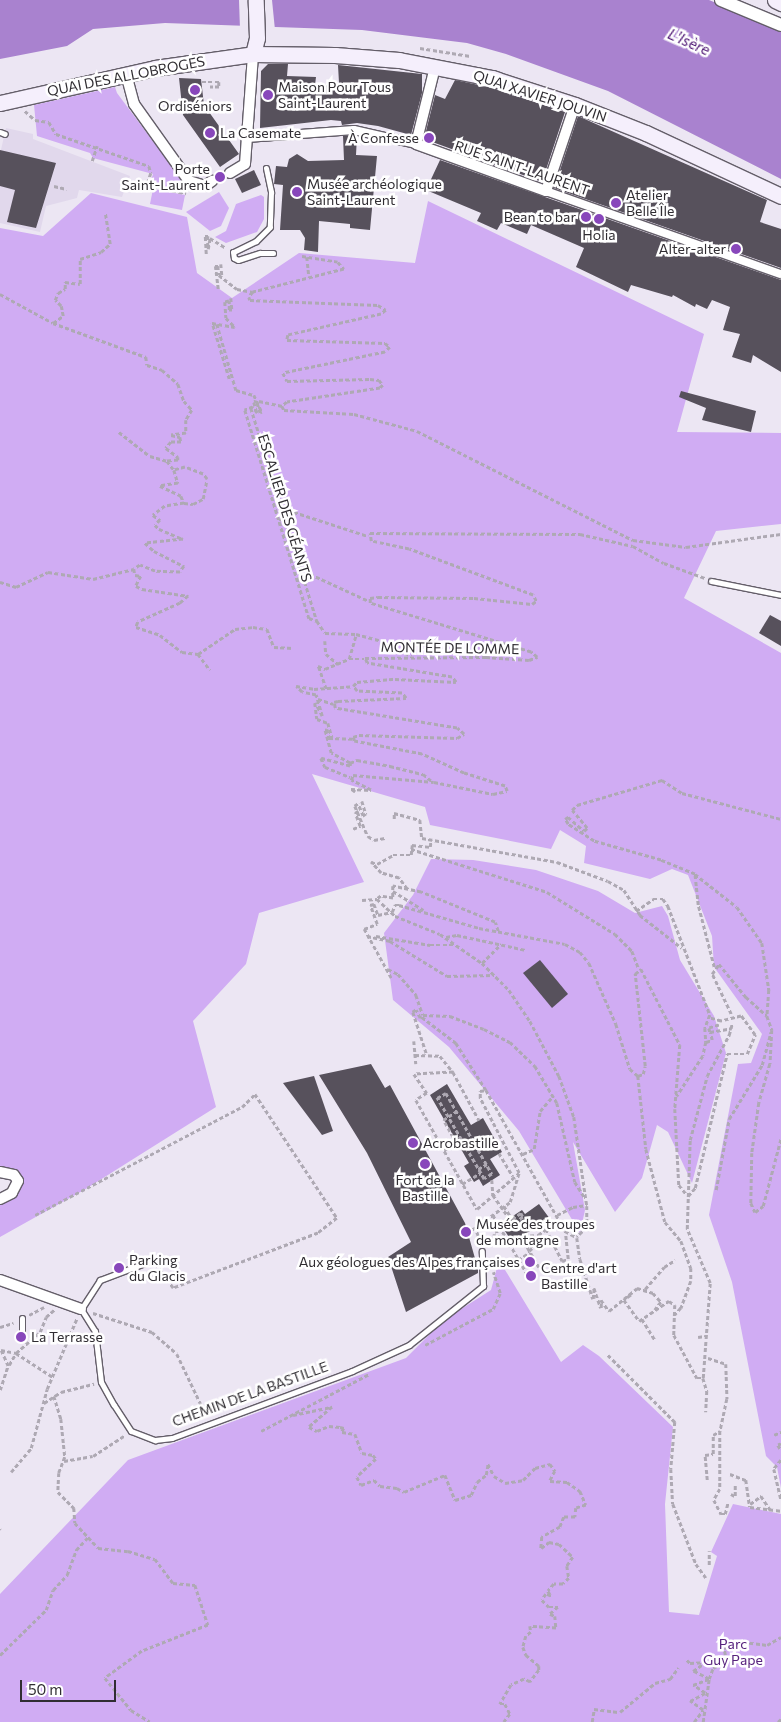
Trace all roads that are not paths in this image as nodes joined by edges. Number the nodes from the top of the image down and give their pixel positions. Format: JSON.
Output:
{"nodes":[{"id":1,"x":256,"y":0,"type":"edge"},
{"id":2,"x":722,"y":0,"type":"edge"},
{"id":3,"x":775,"y":0,"type":"edge"},
{"id":4,"x":781,"y":3,"type":"edge"},
{"id":5,"x":781,"y":26,"type":"edge"},
{"id":6,"x":255,"y":49,"type":"junction"},
{"id":7,"x":435,"y":67,"type":"junction"},
{"id":8,"x":126,"y":74,"type":"junction"},
{"id":9,"x":0,"y":102,"type":"edge"},
{"id":10,"x":575,"y":105,"type":"junction"},
{"id":11,"x":248,"y":138,"type":"junction"},
{"id":12,"x":416,"y":144,"type":"junction"},
{"id":13,"x":266,"y":168,"type":"dead end"},
{"id":14,"x":230,"y":173,"type":"tunnel mouth"},
{"id":15,"x":212,"y":181,"type":"tunnel mouth"},
{"id":16,"x":546,"y":191,"type":"junction"},
{"id":17,"x":781,"y":196,"type":"edge"},
{"id":18,"x":273,"y":253,"type":"dead end"},
{"id":19,"x":781,"y":274,"type":"edge"},
{"id":20,"x":711,"y":581,"type":"road end"},
{"id":21,"x":781,"y":595,"type":"edge"},
{"id":22,"x":0,"y":1172,"type":"edge"},
{"id":23,"x":0,"y":1199,"type":"edge"},
{"id":24,"x":482,"y":1254,"type":"dead end"},
{"id":25,"x":153,"y":1260,"type":"road end"},
{"id":26,"x":0,"y":1280,"type":"edge"},
{"id":27,"x":80,"y":1309,"type":"junction"},
{"id":28,"x":22,"y":1318,"type":"dead end"},
{"id":29,"x":22,"y":1333,"type":"dead end"}],
"edges":[{"from":1,"to":6,"type":"main road"},
{"from":2,"to":5,"type":"street"},
{"from":3,"to":4,"type":"main road"},
{"from":6,"to":7,"type":"main road","name":"QUAI XAVIER JOUVIN"},
{"from":6,"to":8,"type":"main road","name":"QUAI DES ALLOBROGES"},
{"from":6,"to":11,"type":"street"},
{"from":7,"to":10,"type":"main road","name":"QUAI XAVIER JOUVIN"},
{"from":7,"to":12,"type":"street"},
{"from":8,"to":9,"type":"main road","name":"QUAI DES ALLOBROGES"},
{"from":8,"to":15,"type":"street"},
{"from":10,"to":16,"type":"street"},
{"from":10,"to":17,"type":"main road","name":"QUAI XAVIER JOUVIN"},
{"from":11,"to":12,"type":"street","name":"RUE SAINT-LAURENT"},
{"from":11,"to":14,"type":"street"},
{"from":12,"to":16,"type":"street","name":"RUE SAINT-LAURENT"},
{"from":13,"to":18,"type":"lane"},
{"from":16,"to":19,"type":"street","name":"RUE SAINT-LAURENT"},
{"from":20,"to":21,"type":"lane"},
{"from":22,"to":23,"type":"street"},
{"from":24,"to":27,"type":"lane","name":"CHEMIN DE LA BASTILLE"},
{"from":25,"to":27,"type":"lane"},
{"from":26,"to":27,"type":"street"},
{"from":28,"to":29,"type":"lane"}]}
